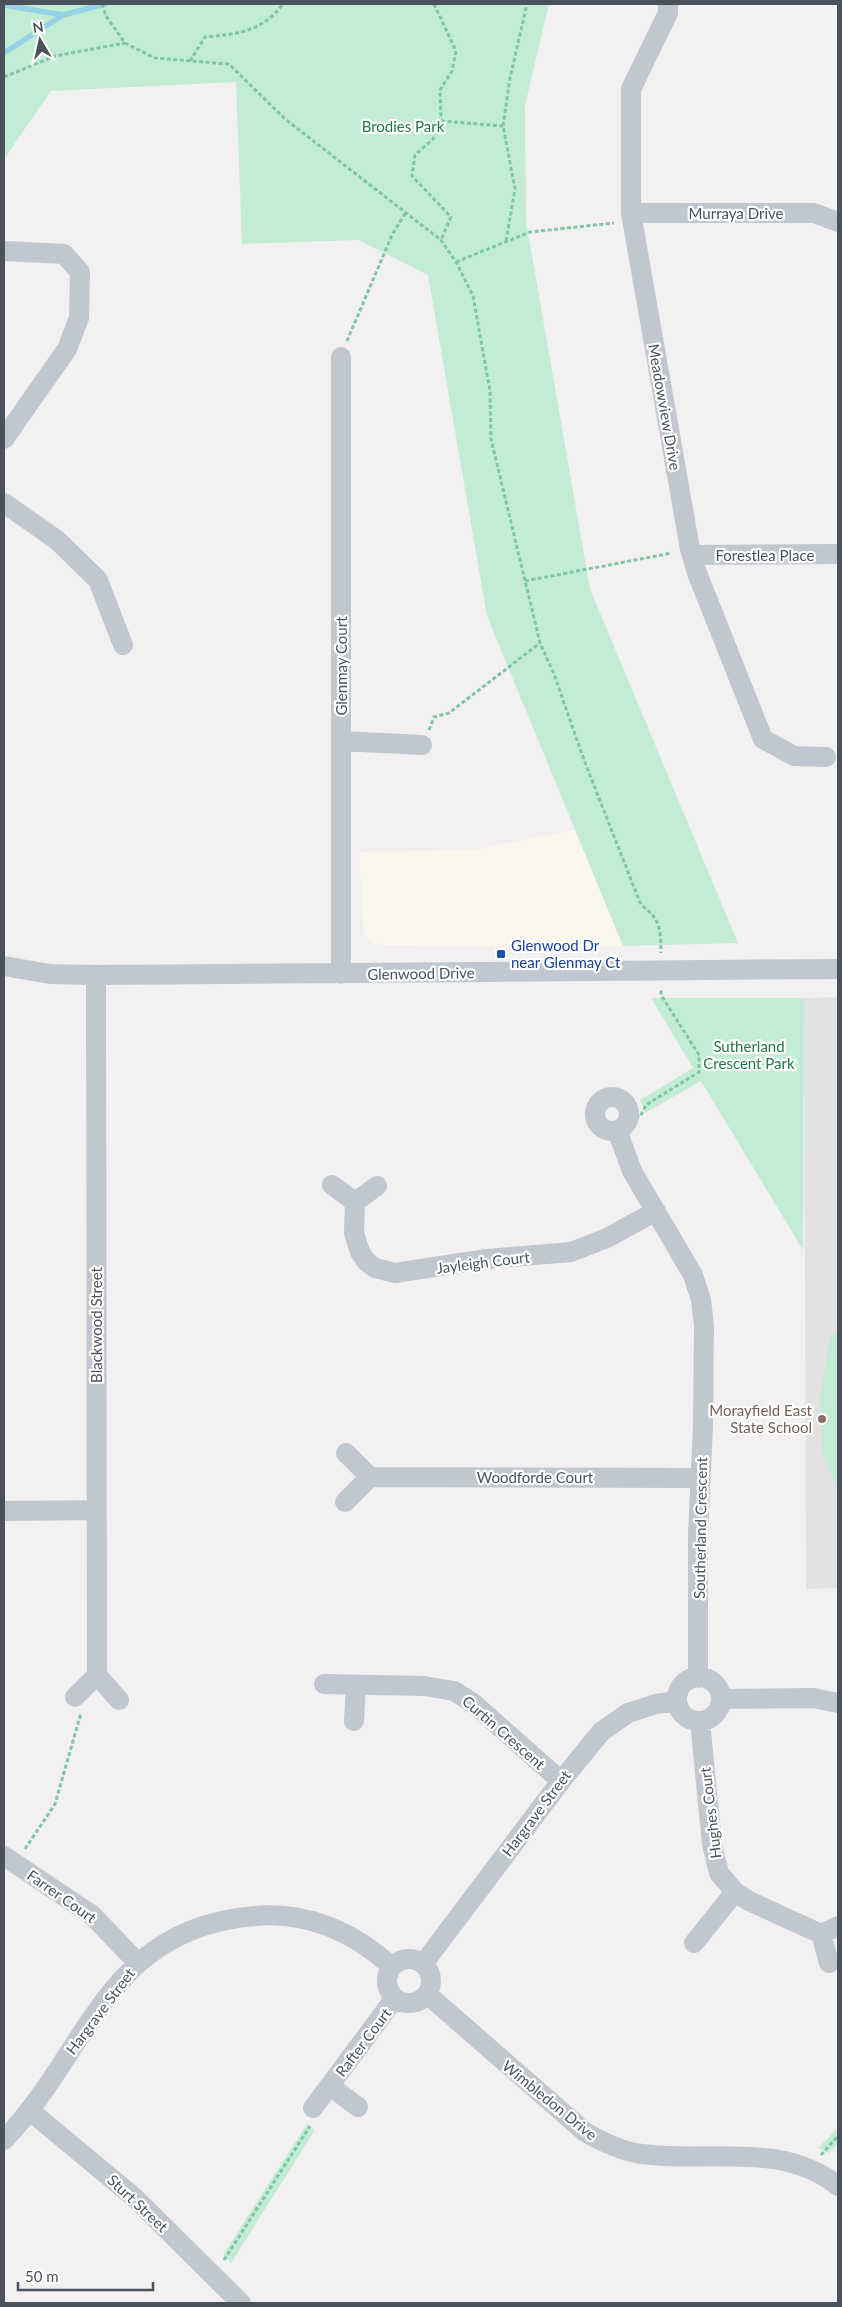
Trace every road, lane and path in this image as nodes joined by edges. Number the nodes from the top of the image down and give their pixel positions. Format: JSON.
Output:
{"nodes":[{"id":1,"x":102,"y":4,"type":"edge"},
{"id":2,"x":283,"y":4,"type":"edge"},
{"id":3,"x":434,"y":4,"type":"edge"},
{"id":4,"x":527,"y":4,"type":"edge"},
{"id":5,"x":668,"y":4,"type":"edge"},
{"id":6,"x":125,"y":43,"type":"junction"},
{"id":7,"x":190,"y":61,"type":"junction"},
{"id":8,"x":4,"y":77,"type":"edge"},
{"id":9,"x":441,"y":121,"type":"junction"},
{"id":10,"x":503,"y":126,"type":"junction"},
{"id":11,"x":406,"y":212,"type":"junction"},
{"id":12,"x":632,"y":217,"type":"junction"},
{"id":13,"x":838,"y":222,"type":"edge"},
{"id":14,"x":442,"y":240,"type":"junction"},
{"id":15,"x":506,"y":241,"type":"junction"},
{"id":16,"x":4,"y":251,"type":"edge"},
{"id":17,"x":456,"y":262,"type":"junction"},
{"id":18,"x":341,"y":357,"type":"joint"},
{"id":19,"x":4,"y":439,"type":"edge"},
{"id":20,"x":4,"y":503,"type":"edge"},
{"id":21,"x":691,"y":552,"type":"junction"},
{"id":22,"x":838,"y":554,"type":"edge"},
{"id":23,"x":525,"y":581,"type":"junction"},
{"id":24,"x":540,"y":643,"type":"junction"},
{"id":25,"x":122,"y":645,"type":"dead end"},
{"id":26,"x":341,"y":741,"type":"junction"},
{"id":27,"x":422,"y":745,"type":"joint"},
{"id":28,"x":826,"y":757,"type":"dead end"},
{"id":29,"x":661,"y":953,"type":"dead end"},
{"id":30,"x":4,"y":966,"type":"edge"},
{"id":31,"x":838,"y":969,"type":"edge"},
{"id":32,"x":341,"y":974,"type":"junction"},
{"id":33,"x":96,"y":975,"type":"junction"},
{"id":34,"x":661,"y":988,"type":"dead end"},
{"id":35,"x":623,"y":1123,"type":"joint"},
{"id":36,"x":332,"y":1185,"type":"dead end"},
{"id":37,"x":377,"y":1186,"type":"dead end"},
{"id":38,"x":356,"y":1202,"type":"junction"},
{"id":39,"x":656,"y":1211,"type":"junction"},
{"id":40,"x":346,"y":1453,"type":"dead end"},
{"id":41,"x":370,"y":1477,"type":"junction"},
{"id":42,"x":701,"y":1478,"type":"junction"},
{"id":43,"x":345,"y":1502,"type":"dead end"},
{"id":44,"x":96,"y":1510,"type":"junction"},
{"id":45,"x":4,"y":1511,"type":"edge"},
{"id":46,"x":97,"y":1675,"type":"junction"},
{"id":47,"x":698,"y":1678,"type":"junction"},
{"id":48,"x":324,"y":1684,"type":"dead end"},
{"id":49,"x":356,"y":1684,"type":"junction"},
{"id":50,"x":75,"y":1698,"type":"joint"},
{"id":51,"x":721,"y":1699,"type":"junction"},
{"id":52,"x":119,"y":1700,"type":"dead end"},
{"id":53,"x":677,"y":1701,"type":"junction"},
{"id":54,"x":838,"y":1703,"type":"edge"},
{"id":55,"x":354,"y":1721,"type":"dead end"},
{"id":56,"x":700,"y":1721,"type":"junction"},
{"id":57,"x":560,"y":1781,"type":"junction"},
{"id":58,"x":10,"y":1860,"type":"edge"},
{"id":59,"x":735,"y":1892,"type":"junction"},
{"id":60,"x":830,"y":1930,"type":"edge"},
{"id":61,"x":694,"y":1943,"type":"dead end"},
{"id":62,"x":137,"y":1962,"type":"junction"},
{"id":63,"x":829,"y":1963,"type":"dead end"},
{"id":64,"x":423,"y":1964,"type":"junction"},
{"id":65,"x":392,"y":1967,"type":"junction"},
{"id":66,"x":427,"y":1994,"type":"junction"},
{"id":67,"x":395,"y":1998,"type":"junction"},
{"id":68,"x":330,"y":2086,"type":"junction"},
{"id":69,"x":358,"y":2107,"type":"dead end"},
{"id":70,"x":313,"y":2108,"type":"joint"},
{"id":71,"x":29,"y":2110,"type":"junction"},
{"id":72,"x":838,"y":2136,"type":"edge"},
{"id":73,"x":4,"y":2140,"type":"edge"},
{"id":74,"x":820,"y":2161,"type":"dead end"},
{"id":75,"x":838,"y":2186,"type":"edge"},
{"id":76,"x":211,"y":2276,"type":"junction"},
{"id":77,"x":241,"y":2303,"type":"edge"}],
"edges":[{"from":1,"to":6,"type":"path"},
{"from":2,"to":7,"type":"path"},
{"from":3,"to":9,"type":"path"},
{"from":4,"to":10,"type":"path"},
{"from":5,"to":12,"type":"street","name":"Meadowview Drive"},
{"from":6,"to":7,"type":"path"},
{"from":6,"to":8,"type":"path"},
{"from":7,"to":11,"type":"path"},
{"from":9,"to":10,"type":"path"},
{"from":9,"to":14,"type":"path"},
{"from":10,"to":15,"type":"path"},
{"from":11,"to":14,"type":"path"},
{"from":11,"to":18,"type":"path"},
{"from":12,"to":13,"type":"street","name":"Murraya Drive"},
{"from":12,"to":15,"type":"path"},
{"from":12,"to":21,"type":"street","name":"Meadowview Drive"},
{"from":14,"to":17,"type":"path"},
{"from":15,"to":17,"type":"path"},
{"from":16,"to":19,"type":"street"},
{"from":17,"to":23,"type":"path"},
{"from":18,"to":26,"type":"street","name":"Glenmay Court"},
{"from":20,"to":25,"type":"street"},
{"from":21,"to":22,"type":"street","name":"Forestlea Place"},
{"from":21,"to":23,"type":"path"},
{"from":21,"to":28,"type":"street","name":"Meadowview Drive"},
{"from":23,"to":24,"type":"path"},
{"from":24,"to":27,"type":"path"},
{"from":24,"to":29,"type":"path"},
{"from":26,"to":27,"type":"street"},
{"from":26,"to":32,"type":"street","name":"Glenmay Court"},
{"from":30,"to":33,"type":"street","name":"Glenwood Drive"},
{"from":31,"to":32,"type":"street","name":"Glenwood Drive"},
{"from":32,"to":33,"type":"street","name":"Glenwood Drive"},
{"from":33,"to":44,"type":"street","name":"Blackwood Street"},
{"from":34,"to":35,"type":"path"},
{"from":35,"to":39,"type":"street","name":"Southerland Crescent"},
{"from":36,"to":38,"type":"street"},
{"from":37,"to":38,"type":"street"},
{"from":38,"to":39,"type":"street","name":"Jayleigh Court"},
{"from":39,"to":42,"type":"street","name":"Southerland Crescent"},
{"from":40,"to":41,"type":"street"},
{"from":41,"to":42,"type":"street","name":"Woodforde Court"},
{"from":41,"to":43,"type":"street"},
{"from":42,"to":47,"type":"street","name":"Southerland Crescent"},
{"from":44,"to":45,"type":"street"},
{"from":44,"to":46,"type":"street","name":"Blackwood Street"},
{"from":46,"to":50,"type":"street"},
{"from":46,"to":52,"type":"street"},
{"from":47,"to":51,"type":"street"},
{"from":47,"to":53,"type":"street"},
{"from":48,"to":49,"type":"street","name":"Curtin Crescent"},
{"from":49,"to":55,"type":"street"},
{"from":49,"to":57,"type":"street","name":"Curtin Crescent"},
{"from":50,"to":58,"type":"path"},
{"from":51,"to":54,"type":"street"},
{"from":51,"to":56,"type":"street"},
{"from":53,"to":56,"type":"street"},
{"from":53,"to":57,"type":"street","name":"Hargrave Street"},
{"from":56,"to":59,"type":"street","name":"Hughes Court"},
{"from":57,"to":64,"type":"street","name":"Hargrave Street"},
{"from":58,"to":62,"type":"street","name":"Farrer Court"},
{"from":59,"to":60,"type":"street","name":"Hughes Court"},
{"from":59,"to":61,"type":"street"},
{"from":60,"to":63,"type":"street","name":"Hughes Court"},
{"from":62,"to":65,"type":"street","name":"Hargrave Street"},
{"from":62,"to":71,"type":"street","name":"Hargrave Street"},
{"from":64,"to":65,"type":"street"},
{"from":64,"to":66,"type":"street"},
{"from":65,"to":67,"type":"street"},
{"from":66,"to":67,"type":"street"},
{"from":66,"to":75,"type":"street","name":"Wimbledon Drive"},
{"from":67,"to":68,"type":"street","name":"Rafter Court"},
{"from":68,"to":69,"type":"street","name":"Rafter Court"},
{"from":68,"to":70,"type":"street","name":"Rafter Court"},
{"from":70,"to":76,"type":"path"},
{"from":71,"to":73,"type":"street","name":"Hargrave Street"},
{"from":71,"to":76,"type":"street","name":"Sturt Street"},
{"from":72,"to":74,"type":"path"},
{"from":76,"to":77,"type":"street","name":"Sturt Street"}]}
